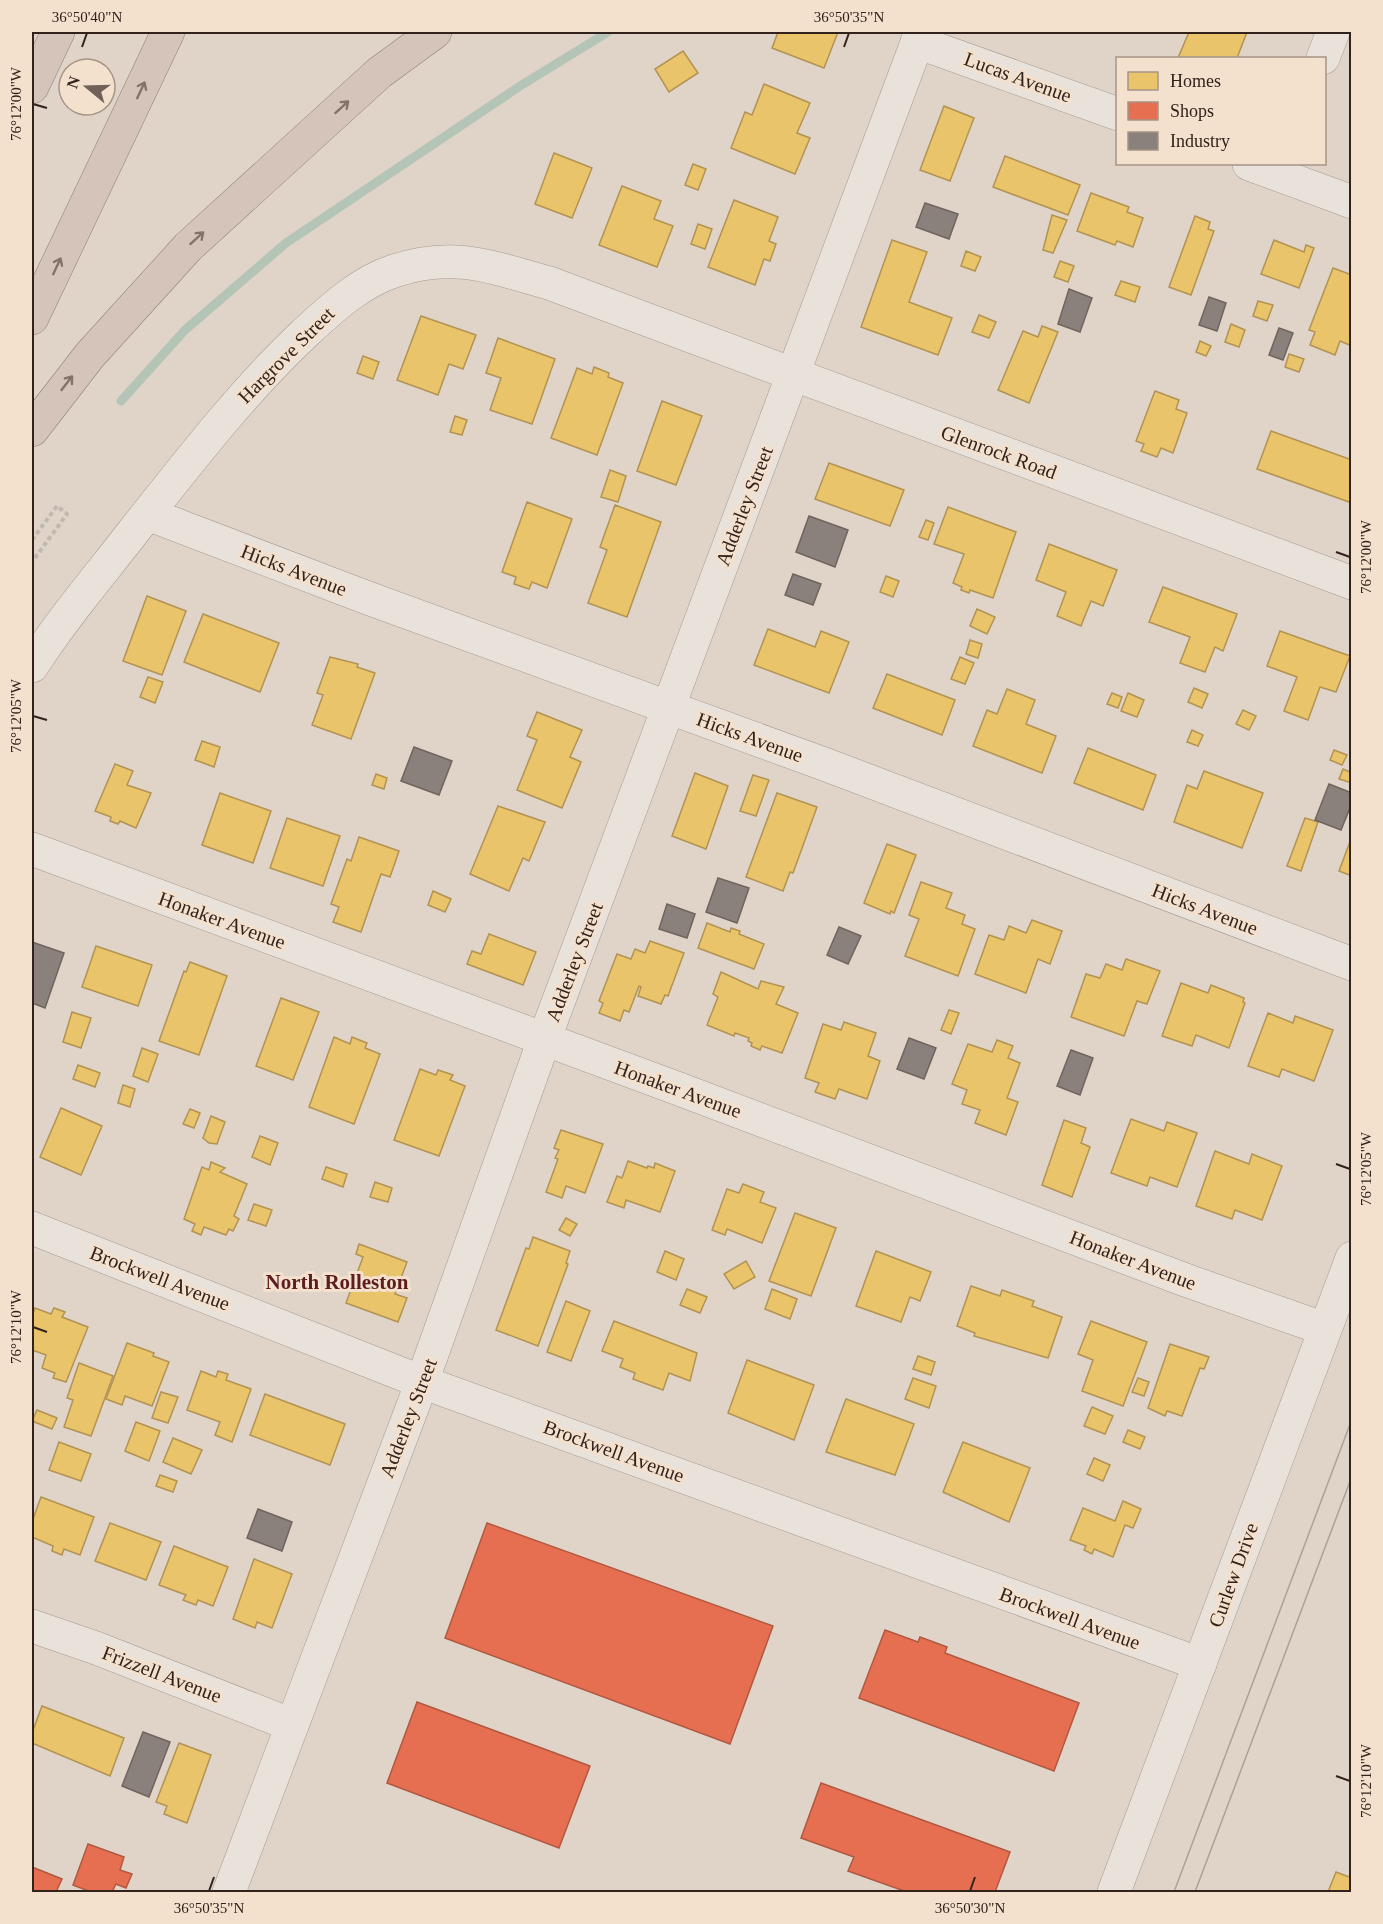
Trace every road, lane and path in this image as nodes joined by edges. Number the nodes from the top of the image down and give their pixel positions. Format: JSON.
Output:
{"nodes":[{"id":1,"x":58,"y":32,"type":"edge"},
{"id":2,"x":168,"y":32,"type":"edge"},
{"id":3,"x":435,"y":32,"type":"edge"},
{"id":4,"x":1333,"y":32,"type":"edge"},
{"id":5,"x":919,"y":37,"type":"edge"},
{"id":6,"x":1323,"y":57,"type":"edge"},
{"id":7,"x":32,"y":87,"type":"edge"},
{"id":8,"x":1116,"y":113,"type":"edge"},
{"id":9,"x":1255,"y":165,"type":"edge"},
{"id":10,"x":1284,"y":170,"type":"edge"},
{"id":11,"x":1352,"y":202,"type":"edge"},
{"id":12,"x":32,"y":318,"type":"edge"},
{"id":13,"x":646,"y":320,"type":"joint"},
{"id":14,"x":793,"y":375,"type":"junction"},
{"id":15,"x":32,"y":430,"type":"edge"},
{"id":16,"x":148,"y":514,"type":"junction"},
{"id":17,"x":32,"y":540,"type":"edge"},
{"id":18,"x":32,"y":562,"type":"edge"},
{"id":19,"x":1352,"y":583,"type":"edge"},
{"id":20,"x":32,"y":666,"type":"edge"},
{"id":21,"x":669,"y":708,"type":"junction"},
{"id":22,"x":32,"y":849,"type":"edge"},
{"id":23,"x":1352,"y":964,"type":"edge"},
{"id":24,"x":544,"y":1040,"type":"junction"},
{"id":25,"x":32,"y":1228,"type":"edge"},
{"id":26,"x":1352,"y":1258,"type":"edge"},
{"id":27,"x":1325,"y":1329,"type":"junction"},
{"id":28,"x":422,"y":1382,"type":"junction"},
{"id":29,"x":32,"y":1626,"type":"edge"},
{"id":30,"x":1200,"y":1664,"type":"junction"},
{"id":31,"x":292,"y":1725,"type":"junction"},
{"id":32,"x":228,"y":1893,"type":"edge"},
{"id":33,"x":1114,"y":1893,"type":"edge"}],
"edges":[{"from":1,"to":7,"type":"highway"},
{"from":12,"to":2,"type":"highway","one_way":true},
{"from":15,"to":3,"type":"highway","one_way":true},
{"from":4,"to":6,"type":"street"},
{"from":5,"to":8,"type":"street","name":"Lucas Avenue"},
{"from":5,"to":14,"type":"street","name":"Adderley Street"},
{"from":9,"to":10,"type":"street"},
{"from":10,"to":11,"type":"street"},
{"from":13,"to":14,"type":"street","name":"Glenrock Road"},
{"from":13,"to":16,"type":"street","name":"Hargrove Street"},
{"from":14,"to":19,"type":"street","name":"Glenrock Road"},
{"from":14,"to":21,"type":"street","name":"Adderley Street"},
{"from":16,"to":20,"type":"street","name":"Hargrove Street"},
{"from":16,"to":21,"type":"street","name":"Hicks Avenue"},
{"from":17,"to":18,"type":"path"},
{"from":21,"to":23,"type":"street","name":"Hicks Avenue"},
{"from":21,"to":24,"type":"street","name":"Adderley Street"},
{"from":22,"to":24,"type":"street","name":"Honaker Avenue"},
{"from":24,"to":27,"type":"street","name":"Honaker Avenue"},
{"from":24,"to":28,"type":"street","name":"Adderley Street"},
{"from":25,"to":28,"type":"street","name":"Brockwell Avenue"},
{"from":26,"to":27,"type":"street","name":"Curlew Drive"},
{"from":27,"to":30,"type":"street","name":"Curlew Drive"},
{"from":28,"to":30,"type":"street","name":"Brockwell Avenue"},
{"from":28,"to":31,"type":"street","name":"Adderley Street"},
{"from":29,"to":31,"type":"street","name":"Frizzell Avenue"},
{"from":30,"to":33,"type":"street","name":"Curlew Drive"},
{"from":31,"to":32,"type":"street","name":"Adderley Street"}]}
